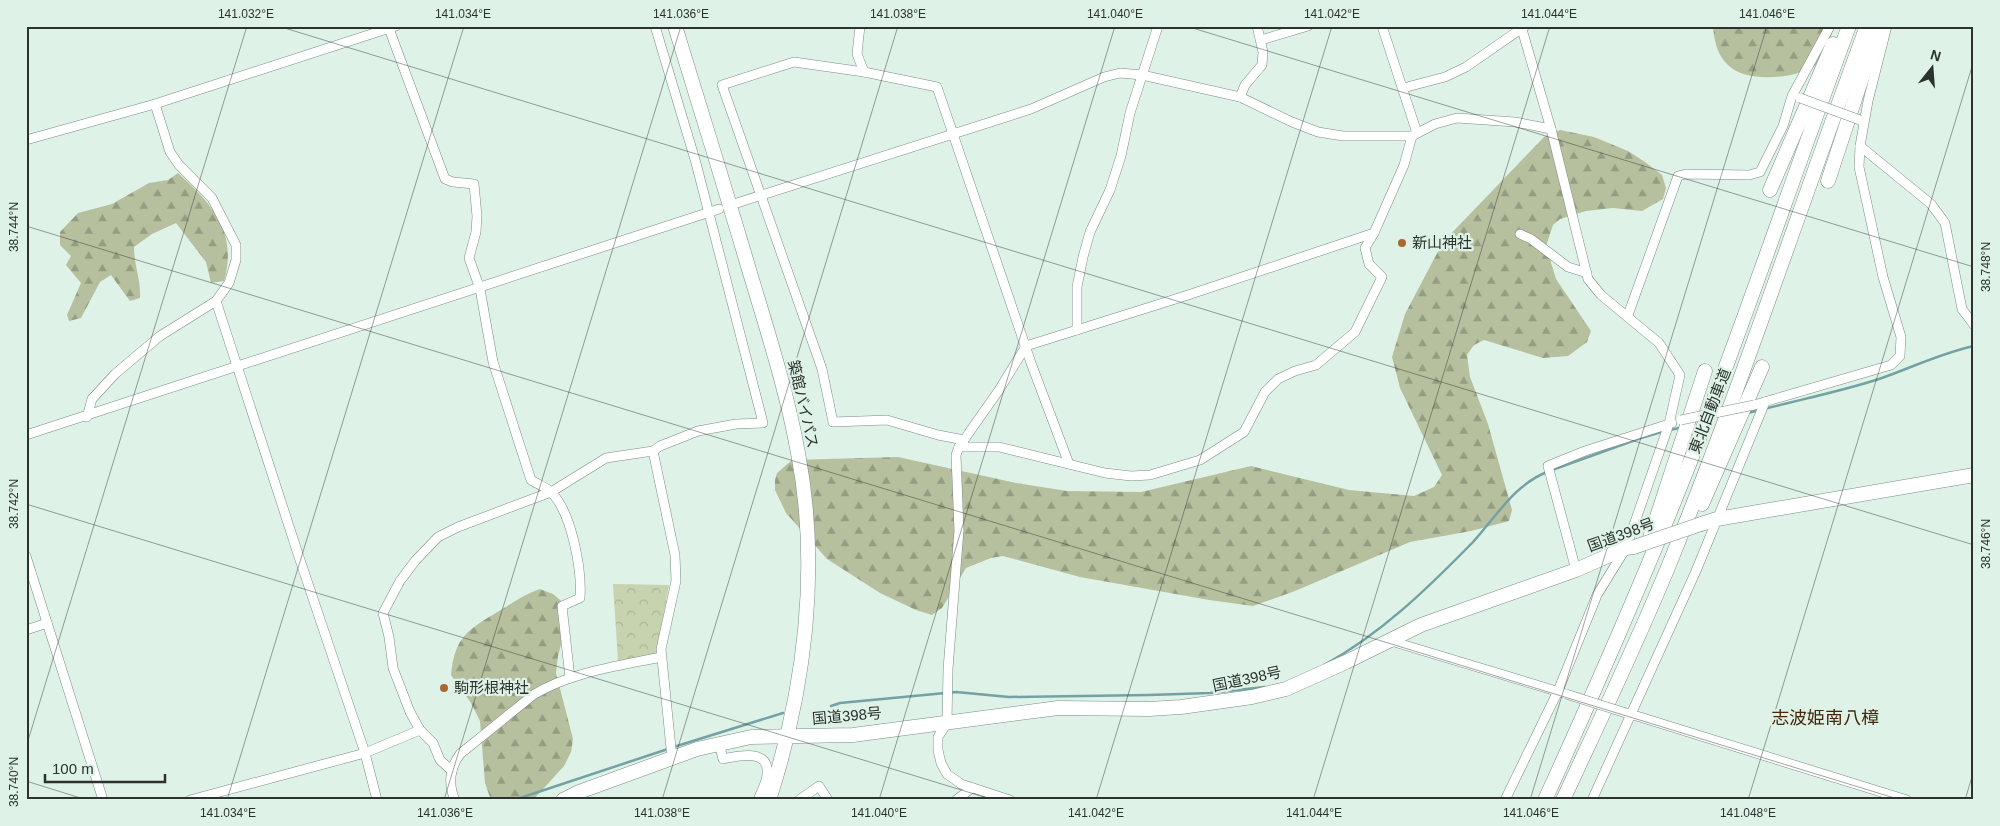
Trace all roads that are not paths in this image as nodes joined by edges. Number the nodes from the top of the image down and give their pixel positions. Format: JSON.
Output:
{"nodes":[{"id":1,"x":655,"y":26,"type":"edge"},
{"id":2,"x":675,"y":26,"type":"edge"},
{"id":3,"x":860,"y":26,"type":"edge"},
{"id":4,"x":1158,"y":26,"type":"edge"},
{"id":5,"x":1257,"y":26,"type":"edge"},
{"id":6,"x":1308,"y":26,"type":"edge"},
{"id":7,"x":1382,"y":26,"type":"edge"},
{"id":8,"x":1830,"y":26,"type":"edge"},
{"id":9,"x":1841,"y":26,"type":"edge"},
{"id":10,"x":1849,"y":26,"type":"edge"},
{"id":11,"x":1867,"y":26,"type":"edge"},
{"id":12,"x":1879,"y":26,"type":"edge"},
{"id":13,"x":1887,"y":26,"type":"edge"},
{"id":14,"x":391,"y":27,"type":"edge"},
{"id":15,"x":1522,"y":27,"type":"edge"},
{"id":16,"x":1260,"y":40,"type":"junction"},
{"id":17,"x":864,"y":72,"type":"junction"},
{"id":18,"x":1142,"y":75,"type":"junction"},
{"id":19,"x":1403,"y":88,"type":"junction"},
{"id":20,"x":1240,"y":97,"type":"junction"},
{"id":21,"x":1796,"y":97,"type":"junction"},
{"id":22,"x":155,"y":104,"type":"junction"},
{"id":23,"x":1862,"y":121,"type":"junction"},
{"id":24,"x":1551,"y":129,"type":"junction"},
{"id":25,"x":952,"y":133,"type":"junction"},
{"id":26,"x":1415,"y":135,"type":"junction"},
{"id":27,"x":26,"y":140,"type":"edge"},
{"id":28,"x":1860,"y":146,"type":"junction"},
{"id":29,"x":1828,"y":181,"type":"dead end"},
{"id":30,"x":1770,"y":190,"type":"dead end"},
{"id":31,"x":761,"y":195,"type":"junction"},
{"id":32,"x":737,"y":203,"type":"dead end"},
{"id":33,"x":719,"y":209,"type":"dead end"},
{"id":34,"x":708,"y":213,"type":"junction"},
{"id":35,"x":1374,"y":233,"type":"junction"},
{"id":36,"x":1520,"y":234,"type":"dead end"},
{"id":37,"x":1587,"y":273,"type":"junction"},
{"id":38,"x":480,"y":288,"type":"junction"},
{"id":39,"x":216,"y":301,"type":"junction"},
{"id":40,"x":1628,"y":315,"type":"junction"},
{"id":41,"x":1974,"y":325,"type":"edge"},
{"id":42,"x":1077,"y":330,"type":"junction"},
{"id":43,"x":1026,"y":346,"type":"junction"},
{"id":44,"x":239,"y":367,"type":"junction"},
{"id":45,"x":1762,"y":367,"type":"dead end"},
{"id":46,"x":1705,"y":372,"type":"dead end"},
{"id":47,"x":1765,"y":402,"type":"junction"},
{"id":48,"x":87,"y":417,"type":"junction"},
{"id":49,"x":1669,"y":425,"type":"junction"},
{"id":50,"x":26,"y":435,"type":"edge"},
{"id":51,"x":962,"y":443,"type":"junction"},
{"id":52,"x":653,"y":451,"type":"junction"},
{"id":53,"x":1069,"y":464,"type":"junction"},
{"id":54,"x":1974,"y":475,"type":"edge"},
{"id":55,"x":551,"y":492,"type":"junction"},
{"id":56,"x":1717,"y":519,"type":"junction"},
{"id":57,"x":1630,"y":547,"type":"junction"},
{"id":58,"x":26,"y":556,"type":"edge"},
{"id":59,"x":1576,"y":570,"type":"junction"},
{"id":60,"x":1650,"y":611,"type":"junction"},
{"id":61,"x":47,"y":623,"type":"junction"},
{"id":62,"x":1624,"y":624,"type":"junction"},
{"id":63,"x":26,"y":630,"type":"edge"},
{"id":64,"x":1391,"y":640,"type":"junction"},
{"id":65,"x":662,"y":657,"type":"junction"},
{"id":66,"x":570,"y":678,"type":"junction"},
{"id":67,"x":1562,"y":693,"type":"junction"},
{"id":68,"x":1629,"y":714,"type":"junction"},
{"id":69,"x":947,"y":722,"type":"junction"},
{"id":70,"x":420,"y":730,"type":"junction"},
{"id":71,"x":787,"y":736,"type":"junction"},
{"id":72,"x":719,"y":743,"type":"junction"},
{"id":73,"x":365,"y":753,"type":"junction"},
{"id":74,"x":671,"y":754,"type":"junction"},
{"id":75,"x":452,"y":771,"type":"junction"},
{"id":76,"x":972,"y":788,"type":"junction"},
{"id":77,"x":103,"y":800,"type":"edge"},
{"id":78,"x":190,"y":800,"type":"edge"},
{"id":79,"x":377,"y":800,"type":"edge"},
{"id":80,"x":455,"y":800,"type":"edge"},
{"id":81,"x":563,"y":800,"type":"edge"},
{"id":82,"x":758,"y":800,"type":"edge"},
{"id":83,"x":769,"y":800,"type":"edge"},
{"id":84,"x":799,"y":800,"type":"edge"},
{"id":85,"x":828,"y":800,"type":"edge"},
{"id":86,"x":956,"y":800,"type":"edge"},
{"id":87,"x":1010,"y":800,"type":"edge"},
{"id":88,"x":1505,"y":800,"type":"edge"},
{"id":89,"x":1545,"y":800,"type":"edge"},
{"id":90,"x":1563,"y":800,"type":"edge"},
{"id":91,"x":1592,"y":800,"type":"edge"},
{"id":92,"x":1907,"y":800,"type":"edge"}],
"edges":[{"from":1,"to":34,"type":"street"},
{"from":2,"to":71,"type":"highway","name":"築館バイパス"},
{"from":3,"to":17,"type":"street"},
{"from":4,"to":18,"type":"street"},
{"from":5,"to":16,"type":"street"},
{"from":6,"to":16,"type":"street"},
{"from":7,"to":19,"type":"street"},
{"from":8,"to":21,"type":"street"},
{"from":9,"to":30,"type":"highway"},
{"from":10,"to":62,"type":"highway","name":"東北自動車道"},
{"from":11,"to":60,"type":"highway","name":"東北自動車道"},
{"from":12,"to":29,"type":"highway"},
{"from":13,"to":23,"type":"street"},
{"from":14,"to":22,"type":"street"},
{"from":14,"to":38,"type":"street"},
{"from":15,"to":19,"type":"street"},
{"from":15,"to":24,"type":"street"},
{"from":16,"to":20,"type":"street"},
{"from":17,"to":25,"type":"street"},
{"from":17,"to":31,"type":"street"},
{"from":18,"to":20,"type":"street"},
{"from":18,"to":25,"type":"street"},
{"from":18,"to":42,"type":"street"},
{"from":19,"to":26,"type":"street"},
{"from":20,"to":26,"type":"street"},
{"from":21,"to":23,"type":"street","bridge":true},
{"from":21,"to":40,"type":"street"},
{"from":22,"to":27,"type":"street"},
{"from":22,"to":39,"type":"street"},
{"from":23,"to":28,"type":"street"},
{"from":24,"to":26,"type":"street"},
{"from":24,"to":37,"type":"street"},
{"from":25,"to":31,"type":"street"},
{"from":25,"to":43,"type":"street"},
{"from":26,"to":35,"type":"street"},
{"from":28,"to":41,"type":"street"},
{"from":28,"to":47,"type":"street"},
{"from":31,"to":32,"type":"street"},
{"from":31,"to":51,"type":"street"},
{"from":33,"to":34,"type":"street"},
{"from":34,"to":38,"type":"street"},
{"from":34,"to":52,"type":"street"},
{"from":35,"to":42,"type":"street"},
{"from":35,"to":53,"type":"street"},
{"from":36,"to":37,"type":"street"},
{"from":37,"to":40,"type":"street"},
{"from":38,"to":44,"type":"street"},
{"from":38,"to":55,"type":"street"},
{"from":39,"to":44,"type":"street"},
{"from":39,"to":48,"type":"street"},
{"from":40,"to":49,"type":"street"},
{"from":42,"to":43,"type":"street"},
{"from":43,"to":51,"type":"street"},
{"from":43,"to":53,"type":"street"},
{"from":44,"to":48,"type":"street"},
{"from":44,"to":73,"type":"street"},
{"from":45,"to":60,"type":"highway"},
{"from":46,"to":62,"type":"highway"},
{"from":47,"to":49,"type":"street","bridge":true},
{"from":47,"to":56,"type":"street"},
{"from":48,"to":50,"type":"street"},
{"from":49,"to":57,"type":"street"},
{"from":49,"to":59,"type":"street"},
{"from":51,"to":53,"type":"street"},
{"from":51,"to":69,"type":"street"},
{"from":52,"to":55,"type":"street"},
{"from":52,"to":65,"type":"street"},
{"from":54,"to":56,"type":"highway","name":"国道398号"},
{"from":55,"to":66,"type":"street"},
{"from":55,"to":70,"type":"street"},
{"from":56,"to":57,"type":"highway","name":"国道398号","bridge":true},
{"from":56,"to":68,"type":"street"},
{"from":57,"to":59,"type":"highway","name":"国道398号"},
{"from":57,"to":67,"type":"street"},
{"from":58,"to":61,"type":"street"},
{"from":59,"to":64,"type":"highway","name":"国道398号"},
{"from":60,"to":90,"type":"highway","name":"東北自動車道"},
{"from":61,"to":63,"type":"street"},
{"from":61,"to":77,"type":"street"},
{"from":62,"to":89,"type":"highway","name":"東北自動車道"},
{"from":64,"to":67,"type":"street"},
{"from":64,"to":69,"type":"highway","name":"国道398号"},
{"from":65,"to":66,"type":"street"},
{"from":65,"to":74,"type":"street"},
{"from":66,"to":75,"type":"street"},
{"from":67,"to":68,"type":"street","bridge":true},
{"from":67,"to":88,"type":"street"},
{"from":68,"to":91,"type":"street"},
{"from":68,"to":92,"type":"street"},
{"from":69,"to":71,"type":"highway","name":"国道398号"},
{"from":69,"to":76,"type":"street"},
{"from":70,"to":73,"type":"street"},
{"from":70,"to":75,"type":"street"},
{"from":71,"to":72,"type":"highway","name":"国道398号"},
{"from":71,"to":83,"type":"highway","name":"築館バイパス"},
{"from":72,"to":74,"type":"highway","name":"国道398号"},
{"from":72,"to":82,"type":"street"},
{"from":73,"to":78,"type":"street"},
{"from":73,"to":79,"type":"street"},
{"from":74,"to":81,"type":"highway","name":"国道398号"},
{"from":75,"to":80,"type":"street"},
{"from":76,"to":86,"type":"street"},
{"from":76,"to":87,"type":"street"},
{"from":84,"to":85,"type":"street"}]}
